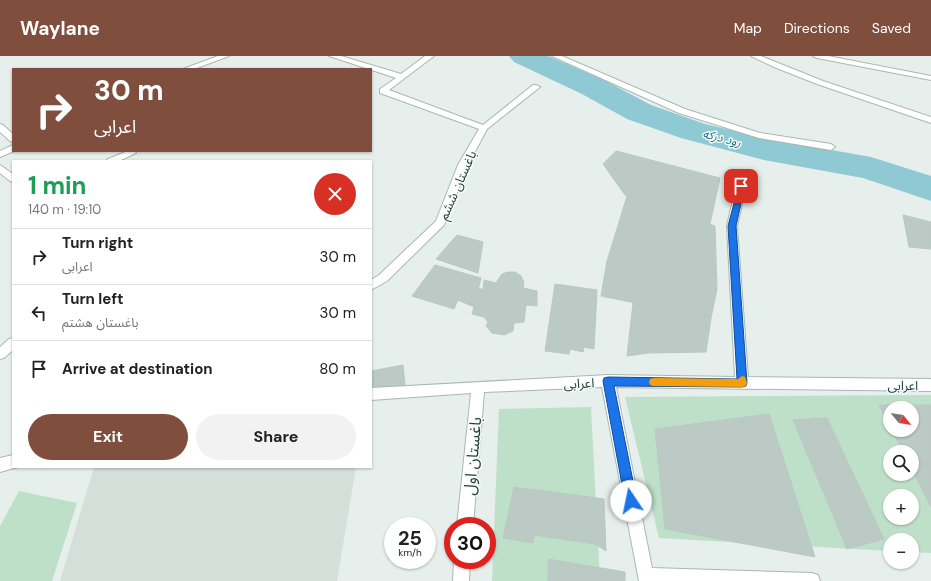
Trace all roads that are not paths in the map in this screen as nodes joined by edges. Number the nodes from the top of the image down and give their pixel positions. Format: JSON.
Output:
{"nodes":[{"id":1,"x":225,"y":56,"type":"edge"},
{"id":2,"x":333,"y":56,"type":"edge"},
{"id":3,"x":430,"y":56,"type":"edge"},
{"id":4,"x":556,"y":56,"type":"edge"},
{"id":5,"x":755,"y":56,"type":"edge"},
{"id":6,"x":817,"y":56,"type":"edge"},
{"id":7,"x":189,"y":68,"type":"edge"},
{"id":8,"x":402,"y":76,"type":"junction"},
{"id":9,"x":931,"y":78,"type":"edge"},
{"id":10,"x":536,"y":87,"type":"dead end"},
{"id":11,"x":931,"y":120,"type":"edge"},
{"id":12,"x":0,"y":127,"type":"edge"},
{"id":13,"x":484,"y":128,"type":"junction"},
{"id":14,"x":12,"y":138,"type":"edge"},
{"id":15,"x":831,"y":147,"type":"dead end"},
{"id":16,"x":12,"y":148,"type":"edge"},
{"id":17,"x":131,"y":153,"type":"dead end"},
{"id":18,"x":0,"y":154,"type":"edge"},
{"id":19,"x":114,"y":160,"type":"edge"},
{"id":20,"x":0,"y":168,"type":"edge"},
{"id":21,"x":744,"y":173,"type":"dead end"},
{"id":22,"x":12,"y":178,"type":"edge"},
{"id":23,"x":372,"y":273,"type":"edge"},
{"id":24,"x":383,"y":278,"type":"junction"},
{"id":25,"x":372,"y":285,"type":"edge"},
{"id":26,"x":12,"y":344,"type":"edge"},
{"id":27,"x":0,"y":354,"type":"edge"},
{"id":28,"x":608,"y":381,"type":"junction"},
{"id":29,"x":742,"y":383,"type":"junction"},
{"id":30,"x":931,"y":385,"type":"edge"},
{"id":31,"x":478,"y":387,"type":"junction"},
{"id":32,"x":372,"y":394,"type":"edge"},
{"id":33,"x":12,"y":462,"type":"edge"},
{"id":34,"x":0,"y":465,"type":"edge"},
{"id":35,"x":466,"y":517,"type":"edge"},
{"id":36,"x":462,"y":569,"type":"edge"},
{"id":37,"x":646,"y":578,"type":"edge"},
{"id":38,"x":461,"y":581,"type":"edge"},
{"id":39,"x":812,"y":581,"type":"edge"}],
"edges":[{"from":1,"to":7,"type":"street"},
{"from":2,"to":8,"type":"street"},
{"from":3,"to":8,"type":"street"},
{"from":4,"to":15,"type":"street"},
{"from":5,"to":11,"type":"street"},
{"from":6,"to":9,"type":"street"},
{"from":8,"to":13,"type":"street"},
{"from":10,"to":13,"type":"street","name":"باغستان ششم"},
{"from":12,"to":14,"type":"street"},
{"from":13,"to":24,"type":"street","name":"باغستان ششم"},
{"from":16,"to":18,"type":"street"},
{"from":17,"to":19,"type":"street"},
{"from":20,"to":22,"type":"street"},
{"from":21,"to":29,"type":"street"},
{"from":23,"to":24,"type":"street"},
{"from":24,"to":25,"type":"street","name":"باغستان ششم"},
{"from":26,"to":27,"type":"street"},
{"from":28,"to":29,"type":"street","name":"اعرابی"},
{"from":28,"to":31,"type":"street","name":"اعرابی"},
{"from":28,"to":37,"type":"street"},
{"from":29,"to":30,"type":"street","name":"اعرابی"},
{"from":31,"to":32,"type":"street","name":"اعرابی"},
{"from":31,"to":35,"type":"street","name":"باغستان اول"},
{"from":33,"to":34,"type":"street"},
{"from":36,"to":38,"type":"street"},
{"from":37,"to":39,"type":"street"}]}
